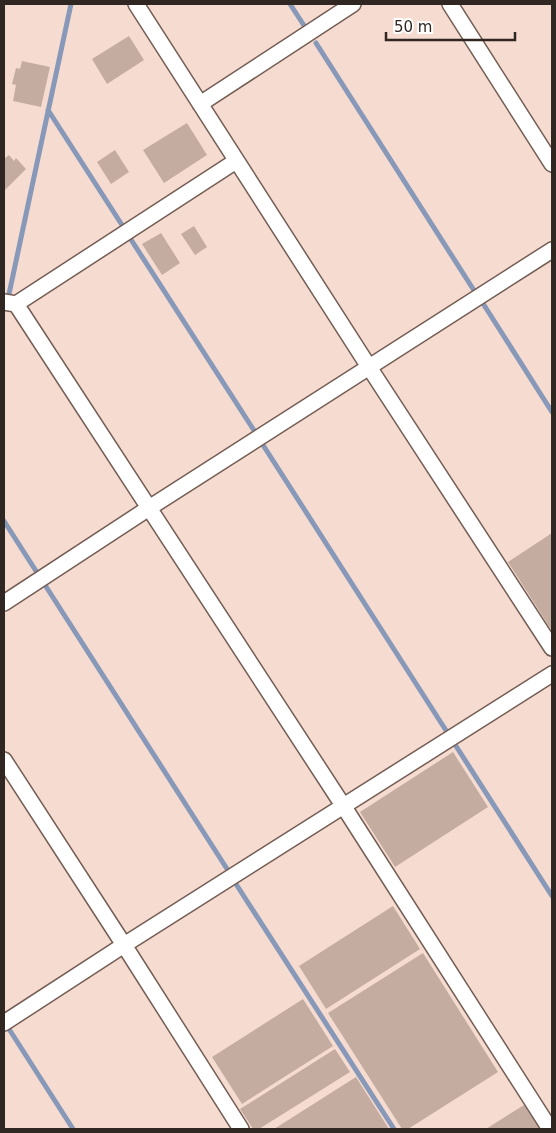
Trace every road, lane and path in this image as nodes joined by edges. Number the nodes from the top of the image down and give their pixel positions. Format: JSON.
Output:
{"nodes":[{"id":1,"x":136,"y":4,"type":"edge"},
{"id":2,"x":353,"y":4,"type":"edge"},
{"id":3,"x":450,"y":4,"type":"edge"},
{"id":4,"x":200,"y":104,"type":"junction"},
{"id":5,"x":236,"y":161,"type":"junction"},
{"id":6,"x":552,"y":164,"type":"edge"},
{"id":7,"x":552,"y":250,"type":"edge"},
{"id":8,"x":10,"y":303,"type":"edge"},
{"id":9,"x":369,"y":368,"type":"junction"},
{"id":10,"x":150,"y":508,"type":"junction"},
{"id":11,"x":4,"y":603,"type":"edge"},
{"id":12,"x":552,"y":648,"type":"edge"},
{"id":13,"x":552,"y":674,"type":"edge"},
{"id":14,"x":4,"y":760,"type":"edge"},
{"id":15,"x":344,"y":806,"type":"junction"},
{"id":16,"x":124,"y":945,"type":"junction"},
{"id":17,"x":4,"y":1022,"type":"edge"},
{"id":18,"x":241,"y":1129,"type":"edge"},
{"id":19,"x":550,"y":1129,"type":"edge"}],
"edges":[{"from":1,"to":4,"type":"street"},
{"from":2,"to":4,"type":"street"},
{"from":3,"to":6,"type":"street"},
{"from":4,"to":5,"type":"street"},
{"from":5,"to":8,"type":"street"},
{"from":5,"to":9,"type":"street"},
{"from":7,"to":9,"type":"street"},
{"from":8,"to":10,"type":"street"},
{"from":9,"to":10,"type":"street"},
{"from":9,"to":12,"type":"street"},
{"from":10,"to":11,"type":"street"},
{"from":10,"to":15,"type":"street"},
{"from":13,"to":15,"type":"street"},
{"from":14,"to":16,"type":"street"},
{"from":15,"to":16,"type":"street"},
{"from":15,"to":19,"type":"street"},
{"from":16,"to":17,"type":"street"},
{"from":16,"to":18,"type":"street"}]}
